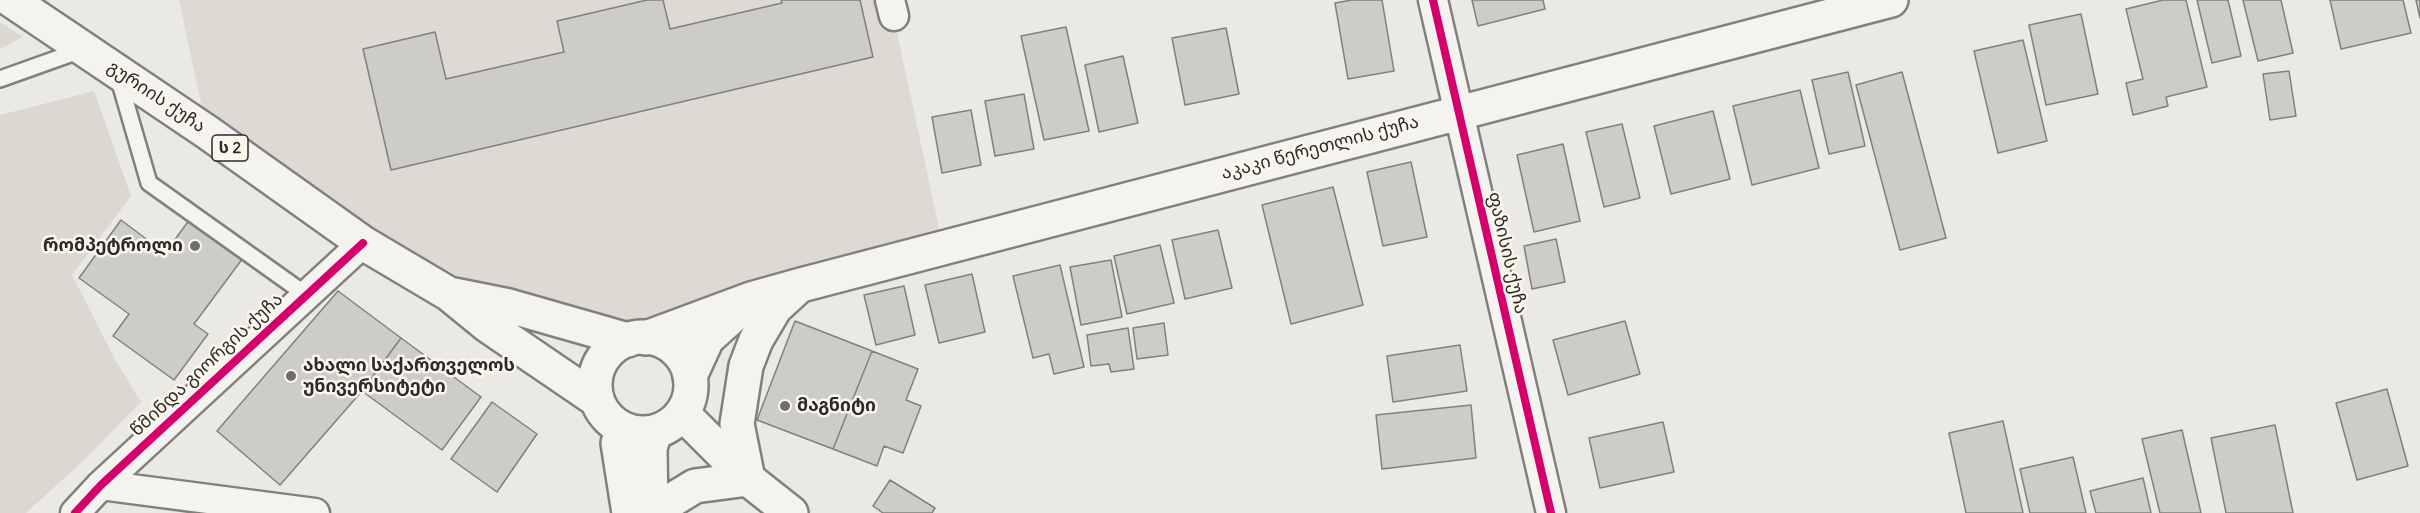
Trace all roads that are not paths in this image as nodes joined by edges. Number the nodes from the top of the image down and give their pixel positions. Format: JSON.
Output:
{"nodes":[{"id":1,"x":11,"y":0,"type":"edge"},
{"id":2,"x":1433,"y":0,"type":"edge"},
{"id":3,"x":1891,"y":0,"type":"edge"},
{"id":4,"x":84,"y":48,"type":"junction"},
{"id":5,"x":116,"y":70,"type":"junction"},
{"id":6,"x":0,"y":79,"type":"edge"},
{"id":7,"x":1460,"y":111,"type":"junction"},
{"id":8,"x":363,"y":243,"type":"junction"},
{"id":9,"x":801,"y":285,"type":"junction"},
{"id":10,"x":305,"y":294,"type":"junction"},
{"id":11,"x":449,"y":294,"type":"junction"},
{"id":12,"x":751,"y":299,"type":"junction"},
{"id":13,"x":637,"y":339,"type":"junction"},
{"id":14,"x":690,"y":376,"type":"junction"},
{"id":15,"x":597,"y":400,"type":"junction"},
{"id":16,"x":682,"y":413,"type":"junction"},
{"id":17,"x":640,"y":431,"type":"junction"},
{"id":18,"x":748,"y":479,"type":"junction"},
{"id":19,"x":101,"y":485,"type":"junction"},
{"id":20,"x":75,"y":513,"type":"edge"},
{"id":21,"x":315,"y":513,"type":"edge"},
{"id":22,"x":629,"y":513,"type":"edge"},
{"id":23,"x":651,"y":513,"type":"edge"},
{"id":24,"x":659,"y":513,"type":"edge"},
{"id":25,"x":791,"y":513,"type":"edge"},
{"id":26,"x":1551,"y":513,"type":"edge"}],
"edges":[{"from":1,"to":4,"type":"main road","name":"გურიის ქუჩა","number":"ს 2"},
{"from":2,"to":7,"type":"street","name":"ფაზისის ქუჩა"},
{"from":3,"to":7,"type":"main road","name":"აკაკი წერეთლის ქუჩა"},
{"from":4,"to":5,"type":"main road","name":"გურიის ქუჩა","number":"ს 2"},
{"from":4,"to":6,"type":"lane"},
{"from":5,"to":8,"type":"main road","name":"გურიის ქუჩა","number":"ს 2"},
{"from":5,"to":10,"type":"lane"},
{"from":7,"to":9,"type":"main road","name":"აკაკი წერეთლის ქუჩა"},
{"from":7,"to":26,"type":"street","name":"ფაზისის ქუჩა"},
{"from":8,"to":10,"type":"street","name":"წმინდა გიორგის ქუჩა"},
{"from":8,"to":11,"type":"main road","name":"გურიის ქუჩა","number":"ს 2"},
{"from":9,"to":12,"type":"main road","name":"აკაკი წერეთლის ქუჩა"},
{"from":9,"to":18,"type":"main road"},
{"from":10,"to":19,"type":"street","name":"წმინდა გიორგის ქუჩა"},
{"from":11,"to":13,"type":"main road","name":"გურიის ქუჩა","number":"ს 2"},
{"from":11,"to":15,"type":"main road","name":"გურიის ქუჩა","number":"ს 2"},
{"from":12,"to":13,"type":"main road","name":"აკაკი წერეთლის ქუჩა"},
{"from":12,"to":14,"type":"main road","name":"აკაკი წერეთლის ქუჩა"},
{"from":13,"to":14,"type":"main road"},
{"from":13,"to":15,"type":"main road"},
{"from":14,"to":16,"type":"main road"},
{"from":15,"to":17,"type":"main road"},
{"from":16,"to":17,"type":"main road"},
{"from":16,"to":18,"type":"main road"},
{"from":17,"to":22,"type":"main road"},
{"from":17,"to":23,"type":"main road"},
{"from":18,"to":24,"type":"main road"},
{"from":18,"to":25,"type":"main road"},
{"from":19,"to":20,"type":"street","name":"წმინდა გიორგის ქუჩა"},
{"from":19,"to":21,"type":"street"}]}
